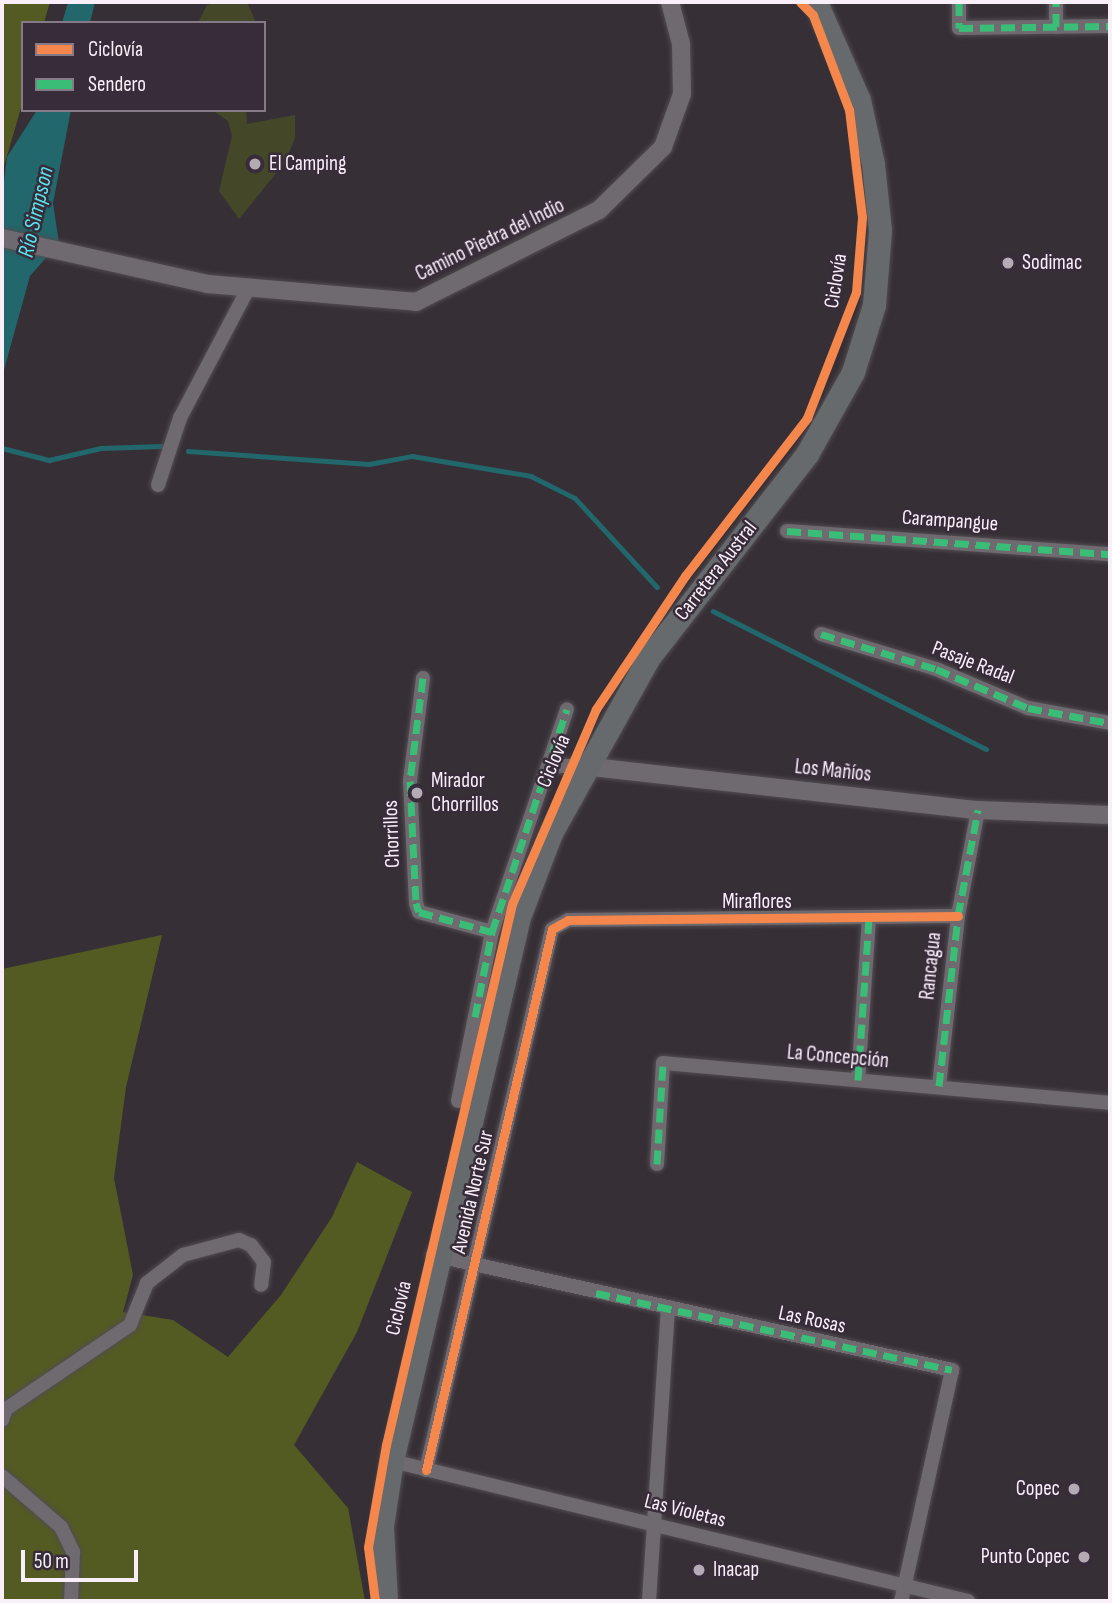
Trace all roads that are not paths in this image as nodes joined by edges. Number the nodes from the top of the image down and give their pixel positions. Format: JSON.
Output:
{"nodes":[{"id":1,"x":670,"y":2,"type":"edge"},
{"id":2,"x":816,"y":2,"type":"edge"},
{"id":3,"x":959,"y":2,"type":"edge"},
{"id":4,"x":1056,"y":2,"type":"edge"},
{"id":5,"x":1110,"y":26,"type":"edge"},
{"id":6,"x":1056,"y":27,"type":"junction"},
{"id":7,"x":2,"y":238,"type":"edge"},
{"id":8,"x":249,"y":287,"type":"junction"},
{"id":9,"x":158,"y":485,"type":"dead end"},
{"id":10,"x":787,"y":530,"type":"dead end"},
{"id":11,"x":1110,"y":554,"type":"edge"},
{"id":12,"x":821,"y":634,"type":"dead end"},
{"id":13,"x":423,"y":678,"type":"dead end"},
{"id":14,"x":567,"y":709,"type":"dead end"},
{"id":15,"x":1110,"y":723,"type":"edge"},
{"id":16,"x":551,"y":765,"type":"junction"},
{"id":17,"x":583,"y":766,"type":"junction"},
{"id":18,"x":978,"y":810,"type":"junction"},
{"id":19,"x":1110,"y":815,"type":"edge"},
{"id":20,"x":958,"y":916,"type":"junction"},
{"id":21,"x":869,"y":919,"type":"junction"},
{"id":22,"x":556,"y":924,"type":"joint"},
{"id":23,"x":492,"y":932,"type":"junction"},
{"id":24,"x":858,"y":1080,"type":"junction"},
{"id":25,"x":939,"y":1086,"type":"junction"},
{"id":26,"x":458,"y":1101,"type":"dead end"},
{"id":27,"x":1110,"y":1102,"type":"edge"},
{"id":28,"x":657,"y":1164,"type":"dead end"},
{"id":29,"x":438,"y":1256,"type":"junction"},
{"id":30,"x":474,"y":1265,"type":"junction"},
{"id":31,"x":261,"y":1285,"type":"dead end"},
{"id":32,"x":668,"y":1311,"type":"junction"},
{"id":33,"x":2,"y":1420,"type":"edge"},
{"id":34,"x":392,"y":1461,"type":"junction"},
{"id":35,"x":426,"y":1469,"type":"junction"},
{"id":36,"x":2,"y":1476,"type":"edge"},
{"id":37,"x":656,"y":1527,"type":"junction"},
{"id":38,"x":905,"y":1584,"type":"junction"},
{"id":39,"x":71,"y":1601,"type":"edge"},
{"id":40,"x":386,"y":1601,"type":"edge"},
{"id":41,"x":649,"y":1601,"type":"edge"},
{"id":42,"x":901,"y":1601,"type":"edge"},
{"id":43,"x":968,"y":1601,"type":"edge"}],
"edges":[{"from":1,"to":8,"type":"street","name":"Camino Piedra del Indio"},
{"from":2,"to":17,"type":"highway","name":"Carretera Austral"},
{"from":3,"to":6,"type":"street"},
{"from":4,"to":6,"type":"street"},
{"from":5,"to":6,"type":"street"},
{"from":7,"to":8,"type":"street","name":"Camino Piedra del Indio"},
{"from":8,"to":9,"type":"street"},
{"from":10,"to":11,"type":"street","name":"Carampangue"},
{"from":12,"to":15,"type":"street","name":"Pasaje Radal"},
{"from":13,"to":23,"type":"street","name":"Chorrillos"},
{"from":14,"to":16,"type":"street"},
{"from":16,"to":17,"type":"street","name":"Los Mañíos"},
{"from":16,"to":23,"type":"street"},
{"from":17,"to":18,"type":"street","name":"Los Mañíos"},
{"from":17,"to":29,"type":"highway","name":"Carretera Austral"},
{"from":18,"to":19,"type":"street","name":"Los Mañíos"},
{"from":18,"to":20,"type":"street","name":"Rancagua"},
{"from":20,"to":21,"type":"street","name":"Miraflores"},
{"from":20,"to":25,"type":"street","name":"Rancagua"},
{"from":21,"to":22,"type":"street","name":"Miraflores"},
{"from":21,"to":24,"type":"street"},
{"from":22,"to":30,"type":"street","name":"Avenida Norte Sur"},
{"from":23,"to":26,"type":"street"},
{"from":24,"to":25,"type":"street","name":"La Concepción"},
{"from":24,"to":28,"type":"street","name":"La Concepción"},
{"from":25,"to":27,"type":"street","name":"La Concepción"},
{"from":29,"to":30,"type":"street","name":"Las Rosas"},
{"from":29,"to":34,"type":"highway","name":"Carretera Austral"},
{"from":30,"to":32,"type":"street","name":"Las Rosas"},
{"from":30,"to":35,"type":"street","name":"Avenida Norte Sur"},
{"from":31,"to":33,"type":"street"},
{"from":32,"to":37,"type":"street"},
{"from":32,"to":38,"type":"street","name":"Las Rosas"},
{"from":34,"to":35,"type":"street","name":"Las Violetas"},
{"from":34,"to":40,"type":"highway","name":"Carretera Austral"},
{"from":35,"to":37,"type":"street","name":"Las Violetas"},
{"from":36,"to":39,"type":"street"},
{"from":37,"to":38,"type":"street","name":"Las Violetas"},
{"from":37,"to":41,"type":"street"},
{"from":38,"to":42,"type":"street","name":"Las Rosas"},
{"from":38,"to":43,"type":"street","name":"Las Violetas"}]}
